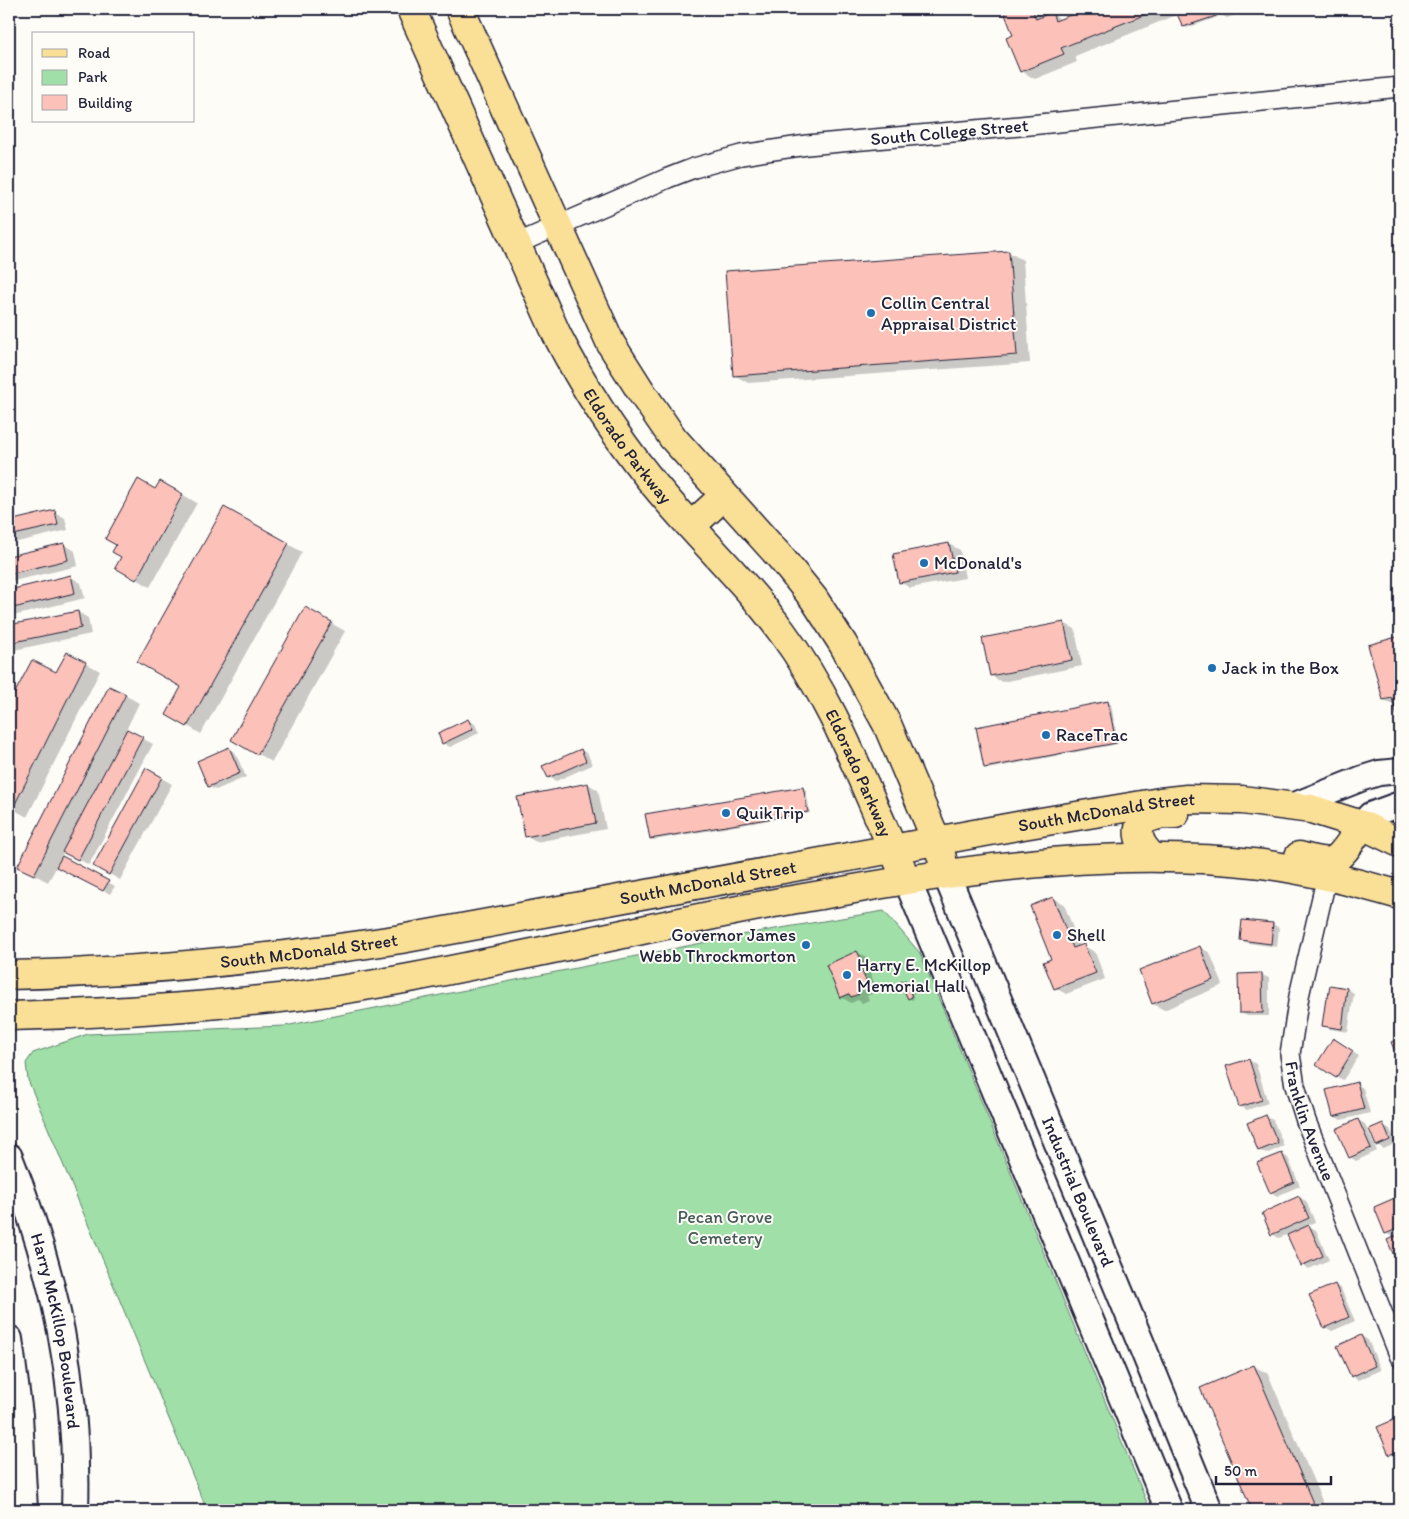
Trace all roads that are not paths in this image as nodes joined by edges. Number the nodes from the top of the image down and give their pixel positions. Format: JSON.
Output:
{"nodes":[{"id":1,"x":412,"y":9,"type":"edge"},
{"id":2,"x":460,"y":9,"type":"edge"},
{"id":3,"x":1400,"y":87,"type":"edge"},
{"id":4,"x":558,"y":224,"type":"junction"},
{"id":5,"x":516,"y":244,"type":"junction"},
{"id":6,"x":724,"y":496,"type":"junction"},
{"id":7,"x":691,"y":526,"type":"junction"},
{"id":8,"x":1400,"y":772,"type":"edge"},
{"id":9,"x":1242,"y":800,"type":"junction"},
{"id":10,"x":1400,"y":804,"type":"edge"},
{"id":11,"x":1292,"y":806,"type":"junction"},
{"id":12,"x":1362,"y":825,"type":"junction"},
{"id":13,"x":937,"y":842,"type":"junction"},
{"id":14,"x":1400,"y":843,"type":"edge"},
{"id":15,"x":893,"y":850,"type":"junction"},
{"id":16,"x":1153,"y":858,"type":"junction"},
{"id":17,"x":1184,"y":858,"type":"junction"},
{"id":18,"x":946,"y":874,"type":"junction"},
{"id":19,"x":754,"y":875,"type":"junction"},
{"id":20,"x":1327,"y":876,"type":"junction"},
{"id":21,"x":907,"y":880,"type":"junction"},
{"id":22,"x":646,"y":894,"type":"junction"},
{"id":23,"x":1400,"y":895,"type":"edge"},
{"id":24,"x":766,"y":904,"type":"junction"},
{"id":25,"x":654,"y":928,"type":"junction"},
{"id":26,"x":9,"y":975,"type":"edge"},
{"id":27,"x":37,"y":1015,"type":"junction"},
{"id":28,"x":9,"y":1016,"type":"edge"},
{"id":29,"x":9,"y":1034,"type":"edge"},
{"id":30,"x":9,"y":1157,"type":"edge"},
{"id":31,"x":1140,"y":1341,"type":"junction"},
{"id":32,"x":11,"y":1351,"type":"edge"},
{"id":33,"x":1106,"y":1357,"type":"junction"},
{"id":34,"x":1400,"y":1357,"type":"edge"},
{"id":35,"x":1183,"y":1445,"type":"junction"},
{"id":36,"x":1149,"y":1460,"type":"junction"},
{"id":37,"x":75,"y":1507,"type":"edge"},
{"id":38,"x":12,"y":1510,"type":"edge"},
{"id":39,"x":24,"y":1510,"type":"edge"},
{"id":40,"x":1169,"y":1510,"type":"edge"},
{"id":41,"x":1209,"y":1510,"type":"edge"}],
"edges":[{"from":1,"to":5,"type":"main road","name":"Eldorado Parkway"},
{"from":2,"to":4,"type":"main road"},
{"from":3,"to":4,"type":"street","name":"South College Street"},
{"from":4,"to":5,"type":"street","name":"South College Street"},
{"from":4,"to":6,"type":"main road"},
{"from":5,"to":7,"type":"main road","name":"Eldorado Parkway"},
{"from":6,"to":7,"type":"main road"},
{"from":6,"to":13,"type":"main road"},
{"from":7,"to":15,"type":"main road","name":"Eldorado Parkway"},
{"from":8,"to":11,"type":"street"},
{"from":9,"to":11,"type":"main road","name":"South McDonald Street"},
{"from":9,"to":13,"type":"main road","name":"South McDonald Street"},
{"from":9,"to":16,"type":"main road"},
{"from":10,"to":12,"type":"street"},
{"from":11,"to":12,"type":"main road","name":"South McDonald Street"},
{"from":12,"to":14,"type":"main road","name":"South McDonald Street"},
{"from":12,"to":17,"type":"main road"},
{"from":13,"to":15,"type":"main road","name":"South McDonald Street"},
{"from":13,"to":18,"type":"main road"},
{"from":15,"to":19,"type":"main road","name":"South McDonald Street"},
{"from":15,"to":21,"type":"main road","name":"Eldorado Parkway"},
{"from":16,"to":17,"type":"main road","name":"South McDonald Street"},
{"from":16,"to":18,"type":"main road","name":"South McDonald Street"},
{"from":17,"to":20,"type":"main road","name":"South McDonald Street"},
{"from":18,"to":21,"type":"main road","name":"South McDonald Street"},
{"from":18,"to":31,"type":"main road","name":"Industrial Boulevard"},
{"from":19,"to":22,"type":"main road","name":"South McDonald Street"},
{"from":19,"to":24,"type":"main road"},
{"from":20,"to":23,"type":"main road","name":"South McDonald Street"},
{"from":20,"to":34,"type":"street","name":"Franklin Avenue"},
{"from":21,"to":24,"type":"main road","name":"South McDonald Street"},
{"from":21,"to":33,"type":"main road"},
{"from":22,"to":25,"type":"main road"},
{"from":22,"to":26,"type":"main road","name":"South McDonald Street"},
{"from":24,"to":25,"type":"main road","name":"South McDonald Street"},
{"from":25,"to":27,"type":"main road","name":"South McDonald Street"},
{"from":27,"to":28,"type":"main road","name":"South McDonald Street"},
{"from":27,"to":29,"type":"main road"},
{"from":30,"to":37,"type":"main road","name":"Harry McKillop Boulevard"},
{"from":31,"to":33,"type":"main road"},
{"from":31,"to":35,"type":"main road","name":"Industrial Boulevard"},
{"from":32,"to":38,"type":"main road"},
{"from":32,"to":39,"type":"main road"},
{"from":33,"to":36,"type":"main road"},
{"from":35,"to":36,"type":"main road"},
{"from":35,"to":41,"type":"main road","name":"Industrial Boulevard"},
{"from":36,"to":40,"type":"main road"}]}
